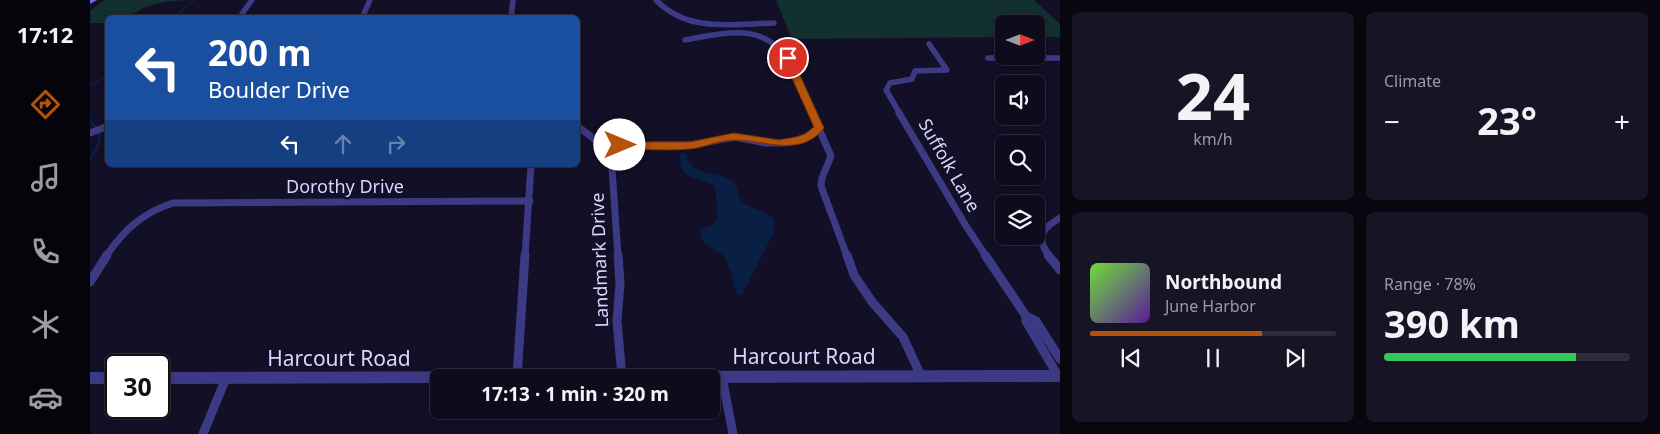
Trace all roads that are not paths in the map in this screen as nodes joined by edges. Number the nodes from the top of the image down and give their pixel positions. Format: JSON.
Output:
{"nodes":[{"id":1,"x":252,"y":0,"type":"edge"},
{"id":2,"x":370,"y":0,"type":"edge"},
{"id":3,"x":513,"y":0,"type":"edge"},
{"id":4,"x":656,"y":0,"type":"edge"},
{"id":5,"x":241,"y":15,"type":"edge"},
{"id":6,"x":363,"y":15,"type":"edge"},
{"id":7,"x":511,"y":15,"type":"edge"},
{"id":8,"x":774,"y":23,"type":"dead end"},
{"id":9,"x":684,"y":40,"type":"dead end"},
{"id":10,"x":929,"y":44,"type":"dead end"},
{"id":11,"x":988,"y":58,"type":"dead end"},
{"id":12,"x":1060,"y":58,"type":"edge"},
{"id":13,"x":105,"y":126,"type":"edge"},
{"id":14,"x":580,"y":128,"type":"edge"},
{"id":15,"x":819,"y":128,"type":"junction"},
{"id":16,"x":90,"y":133,"type":"edge"},
{"id":17,"x":603,"y":145,"type":"junction"},
{"id":18,"x":532,"y":167,"type":"edge"},
{"id":19,"x":530,"y":201,"type":"junction"},
{"id":20,"x":1060,"y":218,"type":"edge"},
{"id":21,"x":1060,"y":270,"type":"edge"},
{"id":22,"x":90,"y":282,"type":"edge"},
{"id":23,"x":1026,"y":316,"type":"junction"},
{"id":24,"x":1060,"y":359,"type":"edge"},
{"id":25,"x":518,"y":369,"type":"edge"},
{"id":26,"x":621,"y":369,"type":"edge"},
{"id":27,"x":922,"y":376,"type":"junction"},
{"id":28,"x":1059,"y":376,"type":"edge"},
{"id":29,"x":430,"y":377,"type":"edge"},
{"id":30,"x":722,"y":377,"type":"joint"},
{"id":31,"x":90,"y":378,"type":"edge"},
{"id":32,"x":105,"y":378,"type":"edge"},
{"id":33,"x":170,"y":378,"type":"edge"},
{"id":34,"x":226,"y":378,"type":"junction"},
{"id":35,"x":203,"y":434,"type":"edge"},
{"id":36,"x":732,"y":434,"type":"edge"}],
"edges":[{"from":1,"to":5,"type":"street"},
{"from":2,"to":6,"type":"street"},
{"from":3,"to":7,"type":"street"},
{"from":4,"to":8,"type":"street"},
{"from":9,"to":15,"type":"street"},
{"from":10,"to":23,"type":"street","name":"Suffolk Lane"},
{"from":11,"to":12,"type":"street"},
{"from":13,"to":16,"type":"street"},
{"from":14,"to":17,"type":"street"},
{"from":15,"to":17,"type":"street"},
{"from":15,"to":27,"type":"street"},
{"from":17,"to":26,"type":"street","name":"Landmark Drive"},
{"from":18,"to":19,"type":"street"},
{"from":19,"to":22,"type":"street","name":"Dorothy Drive"},
{"from":19,"to":25,"type":"street"},
{"from":20,"to":21,"type":"street"},
{"from":23,"to":24,"type":"street","name":"Suffolk Lane"},
{"from":23,"to":28,"type":"street"},
{"from":27,"to":28,"type":"street","name":"Harcourt Road"},
{"from":27,"to":30,"type":"street","name":"Harcourt Road"},
{"from":29,"to":34,"type":"street","name":"Harcourt Road"},
{"from":30,"to":36,"type":"street"},
{"from":31,"to":32,"type":"street"},
{"from":33,"to":34,"type":"street","name":"Harcourt Road"},
{"from":34,"to":35,"type":"street"}]}
